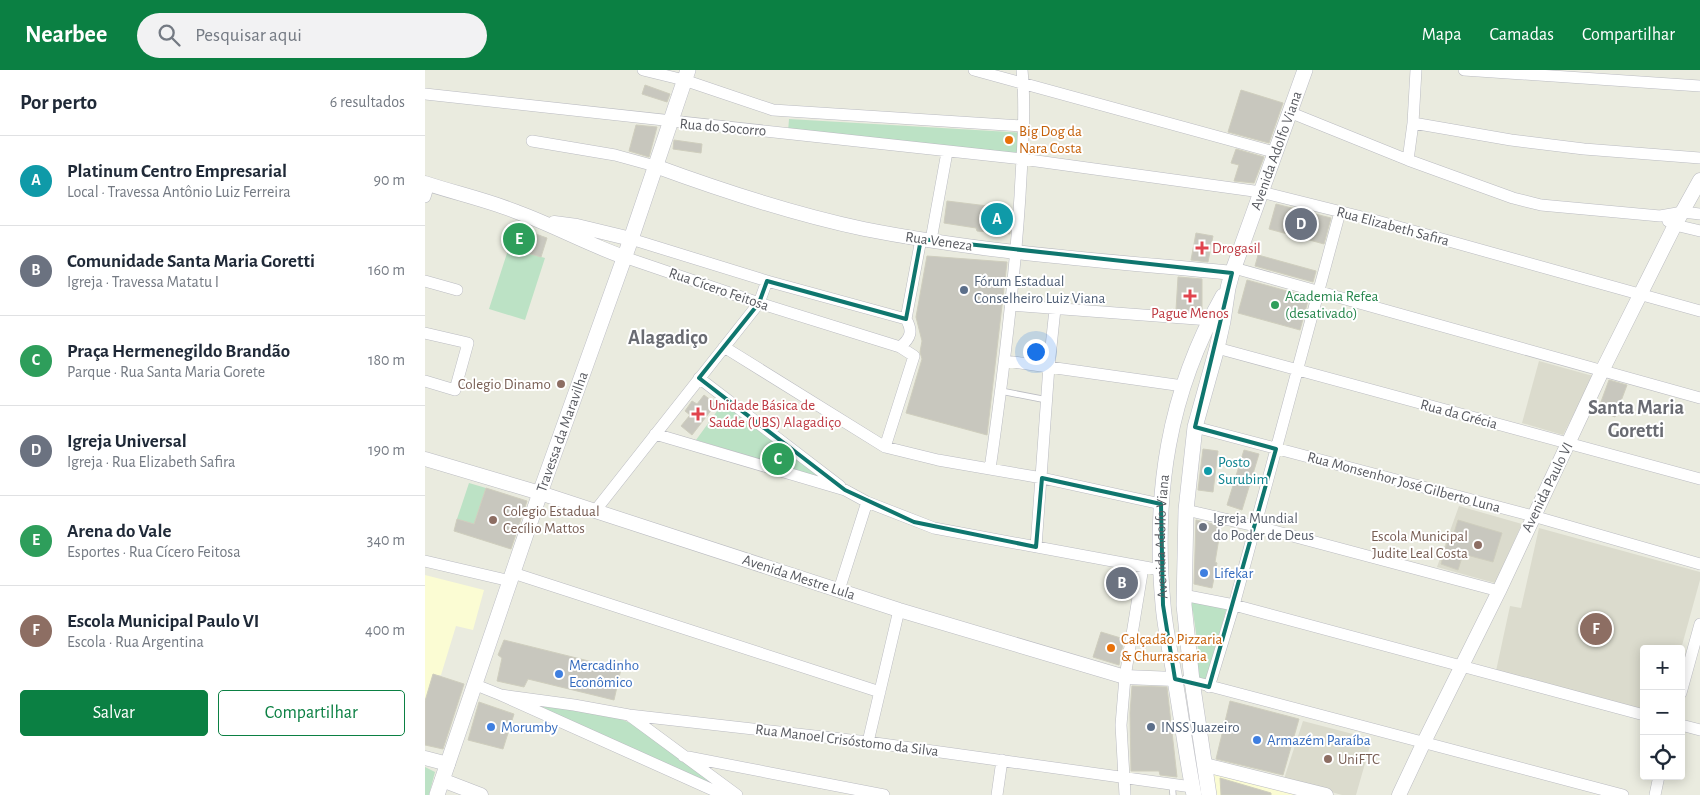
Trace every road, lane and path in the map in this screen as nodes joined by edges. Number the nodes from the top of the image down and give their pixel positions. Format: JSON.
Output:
{"nodes":[{"id":1,"x":643,"y":70,"type":"edge"},
{"id":2,"x":974,"y":70,"type":"edge"},
{"id":3,"x":1022,"y":70,"type":"edge"},
{"id":4,"x":1305,"y":70,"type":"edge"},
{"id":5,"x":1416,"y":70,"type":"edge"},
{"id":6,"x":1464,"y":70,"type":"edge"},
{"id":7,"x":1000,"y":73,"type":"edge"},
{"id":8,"x":686,"y":75,"type":"edge"},
{"id":9,"x":1023,"y":84,"type":"junction"},
{"id":10,"x":1700,"y":86,"type":"edge"},
{"id":11,"x":425,"y":94,"type":"edge"},
{"id":12,"x":773,"y":110,"type":"junction"},
{"id":13,"x":1289,"y":112,"type":"junction"},
{"id":14,"x":670,"y":122,"type":"junction"},
{"id":15,"x":1413,"y":123,"type":"junction"},
{"id":16,"x":1022,"y":126,"type":"junction"},
{"id":17,"x":769,"y":131,"type":"junction"},
{"id":18,"x":532,"y":141,"type":"dead end"},
{"id":19,"x":947,"y":152,"type":"junction"},
{"id":20,"x":1274,"y":152,"type":"junction"},
{"id":21,"x":1700,"y":158,"type":"edge"},
{"id":22,"x":1022,"y":159,"type":"junction"},
{"id":23,"x":1408,"y":160,"type":"junction"},
{"id":24,"x":655,"y":166,"type":"junction"},
{"id":25,"x":1700,"y":180,"type":"edge"},
{"id":26,"x":426,"y":188,"type":"edge"},
{"id":27,"x":1261,"y":192,"type":"junction"},
{"id":28,"x":1340,"y":212,"type":"junction"},
{"id":29,"x":1683,"y":212,"type":"junction"},
{"id":30,"x":1700,"y":214,"type":"edge"},
{"id":31,"x":1660,"y":216,"type":"junction"},
{"id":32,"x":541,"y":221,"type":"junction"},
{"id":33,"x":1675,"y":225,"type":"junction"},
{"id":34,"x":1700,"y":231,"type":"edge"},
{"id":35,"x":631,"y":239,"type":"junction"},
{"id":36,"x":926,"y":240,"type":"junction"},
{"id":37,"x":1016,"y":251,"type":"junction"},
{"id":38,"x":624,"y":257,"type":"junction"},
{"id":39,"x":1231,"y":276,"type":"junction"},
{"id":40,"x":425,"y":281,"type":"edge"},
{"id":41,"x":767,"y":281,"type":"junction"},
{"id":42,"x":457,"y":290,"type":"dead end"},
{"id":43,"x":1319,"y":292,"type":"junction"},
{"id":44,"x":1641,"y":294,"type":"junction"},
{"id":45,"x":759,"y":303,"type":"junction"},
{"id":46,"x":1010,"y":305,"type":"junction"},
{"id":47,"x":1055,"y":309,"type":"junction"},
{"id":48,"x":1700,"y":311,"type":"edge"},
{"id":49,"x":906,"y":319,"type":"junction"},
{"id":50,"x":1210,"y":320,"type":"junction"},
{"id":51,"x":425,"y":333,"type":"edge"},
{"id":52,"x":725,"y":346,"type":"junction"},
{"id":53,"x":900,"y":347,"type":"junction"},
{"id":54,"x":1217,"y":348,"type":"junction"},
{"id":55,"x":1006,"y":361,"type":"junction"},
{"id":56,"x":1049,"y":366,"type":"junction"},
{"id":57,"x":1297,"y":369,"type":"junction"},
{"id":58,"x":1602,"y":371,"type":"junction"},
{"id":59,"x":699,"y":378,"type":"junction"},
{"id":60,"x":425,"y":381,"type":"edge"},
{"id":61,"x":1185,"y":381,"type":"junction"},
{"id":62,"x":1206,"y":387,"type":"junction"},
{"id":63,"x":1001,"y":391,"type":"junction"},
{"id":64,"x":1700,"y":398,"type":"edge"},
{"id":65,"x":1047,"y":400,"type":"junction"},
{"id":66,"x":1195,"y":427,"type":"junction"},
{"id":67,"x":655,"y":434,"type":"junction"},
{"id":68,"x":1568,"y":444,"type":"junction"},
{"id":69,"x":885,"y":447,"type":"junction"},
{"id":70,"x":1276,"y":449,"type":"junction"},
{"id":71,"x":425,"y":460,"type":"edge"},
{"id":72,"x":990,"y":469,"type":"junction"},
{"id":73,"x":1042,"y":478,"type":"junction"},
{"id":74,"x":1700,"y":479,"type":"edge"},
{"id":75,"x":845,"y":490,"type":"junction"},
{"id":76,"x":540,"y":493,"type":"junction"},
{"id":77,"x":867,"y":502,"type":"junction"},
{"id":78,"x":1161,"y":504,"type":"junction"},
{"id":79,"x":1186,"y":510,"type":"junction"},
{"id":80,"x":595,"y":511,"type":"junction"},
{"id":81,"x":1533,"y":516,"type":"junction"},
{"id":82,"x":1255,"y":526,"type":"junction"},
{"id":83,"x":1160,"y":541,"type":"junction"},
{"id":84,"x":1185,"y":541,"type":"junction"},
{"id":85,"x":1036,"y":547,"type":"junction"},
{"id":86,"x":425,"y":561,"type":"edge"},
{"id":87,"x":1700,"y":564,"type":"edge"},
{"id":88,"x":1143,"y":567,"type":"junction"},
{"id":89,"x":1161,"y":570,"type":"junction"},
{"id":90,"x":511,"y":577,"type":"junction"},
{"id":91,"x":839,"y":590,"type":"junction"},
{"id":92,"x":1499,"y":591,"type":"junction"},
{"id":93,"x":1183,"y":595,"type":"junction"},
{"id":94,"x":1234,"y":605,"type":"junction"},
{"id":95,"x":899,"y":610,"type":"junction"},
{"id":96,"x":1700,"y":624,"type":"edge"},
{"id":97,"x":1697,"y":644,"type":"edge"},
{"id":98,"x":1461,"y":666,"type":"junction"},
{"id":99,"x":1125,"y":677,"type":"junction"},
{"id":100,"x":1175,"y":679,"type":"junction"},
{"id":101,"x":1192,"y":681,"type":"junction"},
{"id":102,"x":476,"y":685,"type":"junction"},
{"id":103,"x":1209,"y":687,"type":"junction"},
{"id":104,"x":1682,"y":690,"type":"edge"},
{"id":105,"x":880,"y":692,"type":"junction"},
{"id":106,"x":501,"y":694,"type":"junction"},
{"id":107,"x":1640,"y":714,"type":"edge"},
{"id":108,"x":629,"y":715,"type":"junction"},
{"id":109,"x":1685,"y":726,"type":"edge"},
{"id":110,"x":1700,"y":730,"type":"edge"},
{"id":111,"x":868,"y":742,"type":"junction"},
{"id":112,"x":1423,"y":744,"type":"junction"},
{"id":113,"x":683,"y":756,"type":"junction"},
{"id":114,"x":425,"y":758,"type":"edge"},
{"id":115,"x":1002,"y":760,"type":"junction"},
{"id":116,"x":448,"y":764,"type":"junction"},
{"id":117,"x":1205,"y":765,"type":"junction"},
{"id":118,"x":1123,"y":778,"type":"junction"},
{"id":119,"x":442,"y":780,"type":"junction"},
{"id":120,"x":1658,"y":780,"type":"edge"},
{"id":121,"x":1172,"y":790,"type":"edge"},
{"id":122,"x":1193,"y":791,"type":"edge"},
{"id":123,"x":437,"y":795,"type":"edge"},
{"id":124,"x":481,"y":795,"type":"edge"},
{"id":125,"x":724,"y":795,"type":"edge"},
{"id":126,"x":737,"y":795,"type":"edge"},
{"id":127,"x":884,"y":795,"type":"edge"},
{"id":128,"x":997,"y":795,"type":"edge"},
{"id":129,"x":1125,"y":795,"type":"edge"},
{"id":130,"x":1209,"y":795,"type":"edge"},
{"id":131,"x":1325,"y":795,"type":"edge"},
{"id":132,"x":1399,"y":795,"type":"edge"},
{"id":133,"x":1623,"y":795,"type":"edge"},
{"id":134,"x":1655,"y":795,"type":"edge"}],
"edges":[{"from":1,"to":8,"type":"street"},
{"from":2,"to":7,"type":"street"},
{"from":3,"to":9,"type":"street"},
{"from":4,"to":13,"type":"main road","name":"Avenida Adolfo Viana"},
{"from":5,"to":15,"type":"street"},
{"from":6,"to":10,"type":"street"},
{"from":7,"to":9,"type":"street"},
{"from":8,"to":12,"type":"street"},
{"from":8,"to":14,"type":"main road","name":"Travessa da Maravilha"},
{"from":9,"to":16,"type":"street"},
{"from":9,"to":20,"type":"street"},
{"from":11,"to":14,"type":"street","name":"Rua do Socorro"},
{"from":12,"to":16,"type":"street"},
{"from":12,"to":17,"type":"street"},
{"from":13,"to":20,"type":"main road","name":"Avenida Adolfo Viana"},
{"from":13,"to":23,"type":"street"},
{"from":14,"to":17,"type":"street","name":"Rua do Socorro"},
{"from":14,"to":24,"type":"main road","name":"Travessa da Maravilha"},
{"from":15,"to":21,"type":"street"},
{"from":15,"to":23,"type":"street"},
{"from":16,"to":22,"type":"street"},
{"from":17,"to":19,"type":"street","name":"Rua do Socorro"},
{"from":18,"to":24,"type":"street"},
{"from":19,"to":22,"type":"street","name":"Rua do Socorro"},
{"from":19,"to":36,"type":"street"},
{"from":20,"to":27,"type":"main road","name":"Avenida Adolfo Viana"},
{"from":22,"to":27,"type":"street","name":"Rua Elizabeth Safira"},
{"from":22,"to":37,"type":"street"},
{"from":23,"to":31,"type":"street"},
{"from":24,"to":35,"type":"main road","name":"Travessa da Maravilha"},
{"from":24,"to":36,"type":"street","name":"Rua Veneza"},
{"from":25,"to":29,"type":"street","name":"Avenida Paulo VI"},
{"from":26,"to":32,"type":"street","name":"Rua Cícero Feitosa"},
{"from":27,"to":28,"type":"street","name":"Rua Elizabeth Safira"},
{"from":27,"to":39,"type":"main road","name":"Avenida Adolfo Viana"},
{"from":28,"to":43,"type":"street"},
{"from":28,"to":44,"type":"street","name":"Rua Elizabeth Safira"},
{"from":29,"to":30,"type":"street"},
{"from":29,"to":31,"type":"street"},
{"from":29,"to":33,"type":"street","name":"Avenida Paulo VI"},
{"from":31,"to":33,"type":"street"},
{"from":32,"to":35,"type":"street","name":"Rua Cícero Feitosa"},
{"from":32,"to":38,"type":"street","name":"Rua Cícero Feitosa"},
{"from":33,"to":34,"type":"street"},
{"from":33,"to":44,"type":"street","name":"Avenida Paulo VI"},
{"from":35,"to":38,"type":"main road","name":"Travessa da Maravilha"},
{"from":35,"to":41,"type":"street","name":"Rua Cícero Feitosa"},
{"from":36,"to":37,"type":"street","name":"Rua Veneza"},
{"from":36,"to":49,"type":"street"},
{"from":37,"to":39,"type":"street","name":"Rua Veneza"},
{"from":37,"to":46,"type":"street"},
{"from":38,"to":45,"type":"street","name":"Rua Cícero Feitosa"},
{"from":38,"to":76,"type":"main road","name":"Travessa da Maravilha"},
{"from":39,"to":43,"type":"street"},
{"from":39,"to":50,"type":"main road","name":"Avenida Adolfo Viana"},
{"from":39,"to":54,"type":"main road","name":"Avenida Adolfo Viana"},
{"from":40,"to":42,"type":"street"},
{"from":41,"to":45,"type":"street"},
{"from":41,"to":49,"type":"street","name":"Rua Cícero Feitosa"},
{"from":43,"to":57,"type":"street"},
{"from":43,"to":58,"type":"street"},
{"from":44,"to":48,"type":"street","name":"Rua Elizabeth Safira"},
{"from":44,"to":58,"type":"street","name":"Avenida Paulo VI"},
{"from":45,"to":52,"type":"street"},
{"from":45,"to":53,"type":"street","name":"Rua Cícero Feitosa"},
{"from":46,"to":47,"type":"street"},
{"from":46,"to":55,"type":"street"},
{"from":47,"to":50,"type":"street"},
{"from":47,"to":56,"type":"street"},
{"from":49,"to":53,"type":"street"},
{"from":50,"to":61,"type":"main road","name":"Avenida Adolfo Viana"},
{"from":51,"to":60,"type":"street"},
{"from":52,"to":59,"type":"street"},
{"from":52,"to":69,"type":"street"},
{"from":53,"to":69,"type":"street"},
{"from":54,"to":57,"type":"street","name":"Rua da Grécia"},
{"from":54,"to":62,"type":"main road","name":"Avenida Adolfo Viana"},
{"from":55,"to":56,"type":"street"},
{"from":55,"to":63,"type":"street"},
{"from":56,"to":61,"type":"street"},
{"from":56,"to":65,"type":"street"},
{"from":57,"to":68,"type":"street","name":"Rua da Grécia"},
{"from":57,"to":70,"type":"street"},
{"from":58,"to":64,"type":"street"},
{"from":58,"to":68,"type":"street","name":"Avenida Paulo VI"},
{"from":59,"to":67,"type":"street"},
{"from":59,"to":75,"type":"street"},
{"from":61,"to":62,"type":"main road"},
{"from":61,"to":78,"type":"main road","name":"Avenida Adolfo Viana"},
{"from":62,"to":66,"type":"main road","name":"Avenida Adolfo Viana"},
{"from":63,"to":65,"type":"lane"},
{"from":63,"to":72,"type":"street"},
{"from":65,"to":73,"type":"street"},
{"from":66,"to":70,"type":"street","name":"Rua Monsenhor José Gilberto Luna"},
{"from":66,"to":79,"type":"main road","name":"Avenida Adolfo Viana"},
{"from":67,"to":75,"type":"street"},
{"from":67,"to":80,"type":"street"},
{"from":68,"to":74,"type":"street","name":"Rua da Grécia"},
{"from":68,"to":81,"type":"street","name":"Avenida Paulo VI"},
{"from":69,"to":72,"type":"street"},
{"from":70,"to":81,"type":"street","name":"Rua Monsenhor José Gilberto Luna"},
{"from":70,"to":82,"type":"street"},
{"from":71,"to":76,"type":"street","name":"Avenida Mestre Lula"},
{"from":72,"to":73,"type":"street"},
{"from":73,"to":78,"type":"street"},
{"from":73,"to":85,"type":"street"},
{"from":75,"to":77,"type":"street"},
{"from":76,"to":80,"type":"street","name":"Avenida Mestre Lula"},
{"from":76,"to":90,"type":"main road","name":"Travessa da Maravilha"},
{"from":77,"to":85,"type":"street"},
{"from":77,"to":91,"type":"street"},
{"from":78,"to":83,"type":"main road","name":"Avenida Adolfo Viana"},
{"from":79,"to":82,"type":"street"},
{"from":79,"to":84,"type":"main road","name":"Avenida Adolfo Viana"},
{"from":80,"to":91,"type":"street","name":"Avenida Mestre Lula"},
{"from":81,"to":87,"type":"street","name":"Rua Monsenhor José Gilberto Luna"},
{"from":81,"to":92,"type":"street","name":"Avenida Paulo VI"},
{"from":82,"to":92,"type":"street"},
{"from":82,"to":94,"type":"street"},
{"from":83,"to":84,"type":"main road"},
{"from":83,"to":89,"type":"main road","name":"Avenida Adolfo Viana"},
{"from":84,"to":93,"type":"main road","name":"Avenida Adolfo Viana"},
{"from":85,"to":88,"type":"street"},
{"from":86,"to":90,"type":"street"},
{"from":88,"to":89,"type":"street"},
{"from":88,"to":99,"type":"street"},
{"from":89,"to":100,"type":"main road","name":"Avenida Adolfo Viana"},
{"from":90,"to":102,"type":"main road","name":"Travessa da Maravilha"},
{"from":90,"to":105,"type":"street"},
{"from":91,"to":95,"type":"street","name":"Avenida Mestre Lula"},
{"from":92,"to":98,"type":"street","name":"Avenida Paulo VI"},
{"from":93,"to":94,"type":"street"},
{"from":93,"to":101,"type":"main road","name":"Avenida Adolfo Viana"},
{"from":94,"to":98,"type":"street"},
{"from":94,"to":103,"type":"street"},
{"from":95,"to":99,"type":"street","name":"Avenida Mestre Lula"},
{"from":95,"to":105,"type":"street"},
{"from":96,"to":97,"type":"street"},
{"from":97,"to":104,"type":"street"},
{"from":98,"to":107,"type":"street"},
{"from":98,"to":112,"type":"street","name":"Avenida Paulo VI"},
{"from":99,"to":100,"type":"street","name":"Avenida Mestre Lula"},
{"from":99,"to":118,"type":"street"},
{"from":100,"to":101,"type":"street"},
{"from":100,"to":122,"type":"main road","name":"Avenida Adolfo Viana"},
{"from":101,"to":103,"type":"street"},
{"from":101,"to":117,"type":"main road","name":"Avenida Adolfo Viana"},
{"from":102,"to":106,"type":"street"},
{"from":102,"to":116,"type":"main road","name":"Travessa da Maravilha"},
{"from":103,"to":112,"type":"street"},
{"from":105,"to":111,"type":"street"},
{"from":106,"to":108,"type":"street","name":"Rua Manoel Crisóstomo da Silva"},
{"from":106,"to":125,"type":"street"},
{"from":108,"to":111,"type":"street","name":"Rua Manoel Crisóstomo da Silva"},
{"from":108,"to":113,"type":"street"},
{"from":109,"to":110,"type":"street"},
{"from":111,"to":115,"type":"street","name":"Rua Manoel Crisóstomo da Silva"},
{"from":112,"to":132,"type":"street","name":"Avenida Paulo VI"},
{"from":112,"to":133,"type":"street"},
{"from":113,"to":126,"type":"street"},
{"from":113,"to":127,"type":"street"},
{"from":114,"to":116,"type":"street"},
{"from":115,"to":118,"type":"street","name":"Rua Manoel Crisóstomo da Silva"},
{"from":115,"to":128,"type":"street"},
{"from":116,"to":119,"type":"main road","name":"Travessa da Maravilha"},
{"from":117,"to":130,"type":"main road","name":"Avenida Adolfo Viana"},
{"from":117,"to":131,"type":"street"},
{"from":118,"to":121,"type":"street","name":"Rua Manoel Crisóstomo da Silva"},
{"from":118,"to":129,"type":"street"},
{"from":119,"to":123,"type":"main road","name":"Travessa da Maravilha"},
{"from":119,"to":124,"type":"street"},
{"from":120,"to":134,"type":"street"},
{"from":121,"to":122,"type":"street","name":"Rua Manoel Crisóstomo da Silva"}]}
